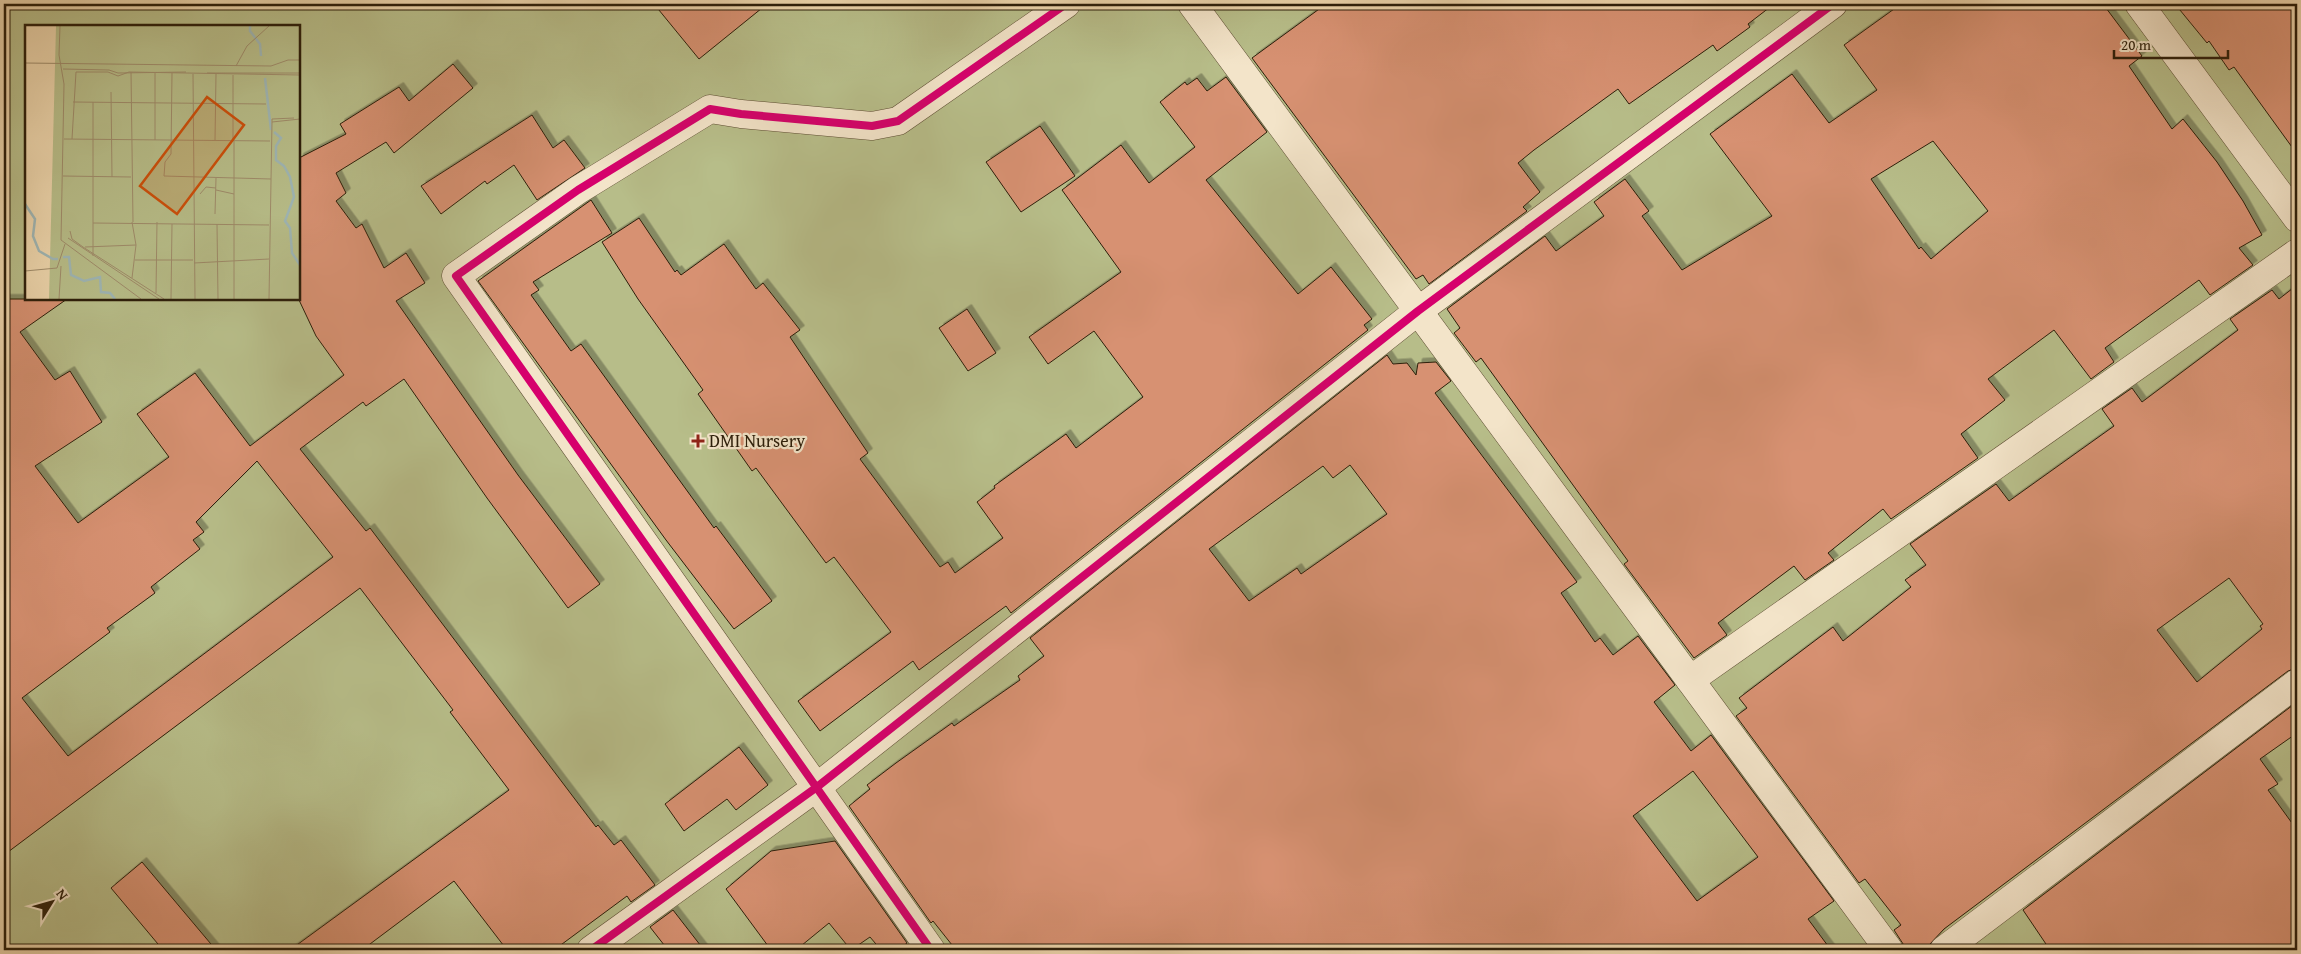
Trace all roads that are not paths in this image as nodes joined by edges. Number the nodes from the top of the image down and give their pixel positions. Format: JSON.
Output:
{"nodes":[{"id":1,"x":1066,"y":4,"type":"edge"},
{"id":2,"x":1192,"y":4,"type":"edge"},
{"id":3,"x":1833,"y":4,"type":"edge"},
{"id":4,"x":2139,"y":4,"type":"edge"},
{"id":5,"x":2297,"y":218,"type":"edge"},
{"id":6,"x":2297,"y":252,"type":"edge"},
{"id":7,"x":1418,"y":311,"type":"junction"},
{"id":8,"x":1690,"y":680,"type":"junction"},
{"id":9,"x":2297,"y":683,"type":"edge"},
{"id":10,"x":817,"y":787,"type":"junction"},
{"id":11,"x":591,"y":950,"type":"edge"},
{"id":12,"x":931,"y":950,"type":"edge"},
{"id":13,"x":1889,"y":950,"type":"edge"},
{"id":14,"x":1944,"y":950,"type":"edge"}],
"edges":[{"from":1,"to":10,"type":"street"},
{"from":2,"to":7,"type":"street"},
{"from":3,"to":7,"type":"street"},
{"from":4,"to":5,"type":"street"},
{"from":6,"to":8,"type":"street"},
{"from":7,"to":8,"type":"street"},
{"from":7,"to":10,"type":"street"},
{"from":8,"to":13,"type":"street"},
{"from":9,"to":14,"type":"street"},
{"from":10,"to":11,"type":"street"},
{"from":10,"to":12,"type":"street"}]}
